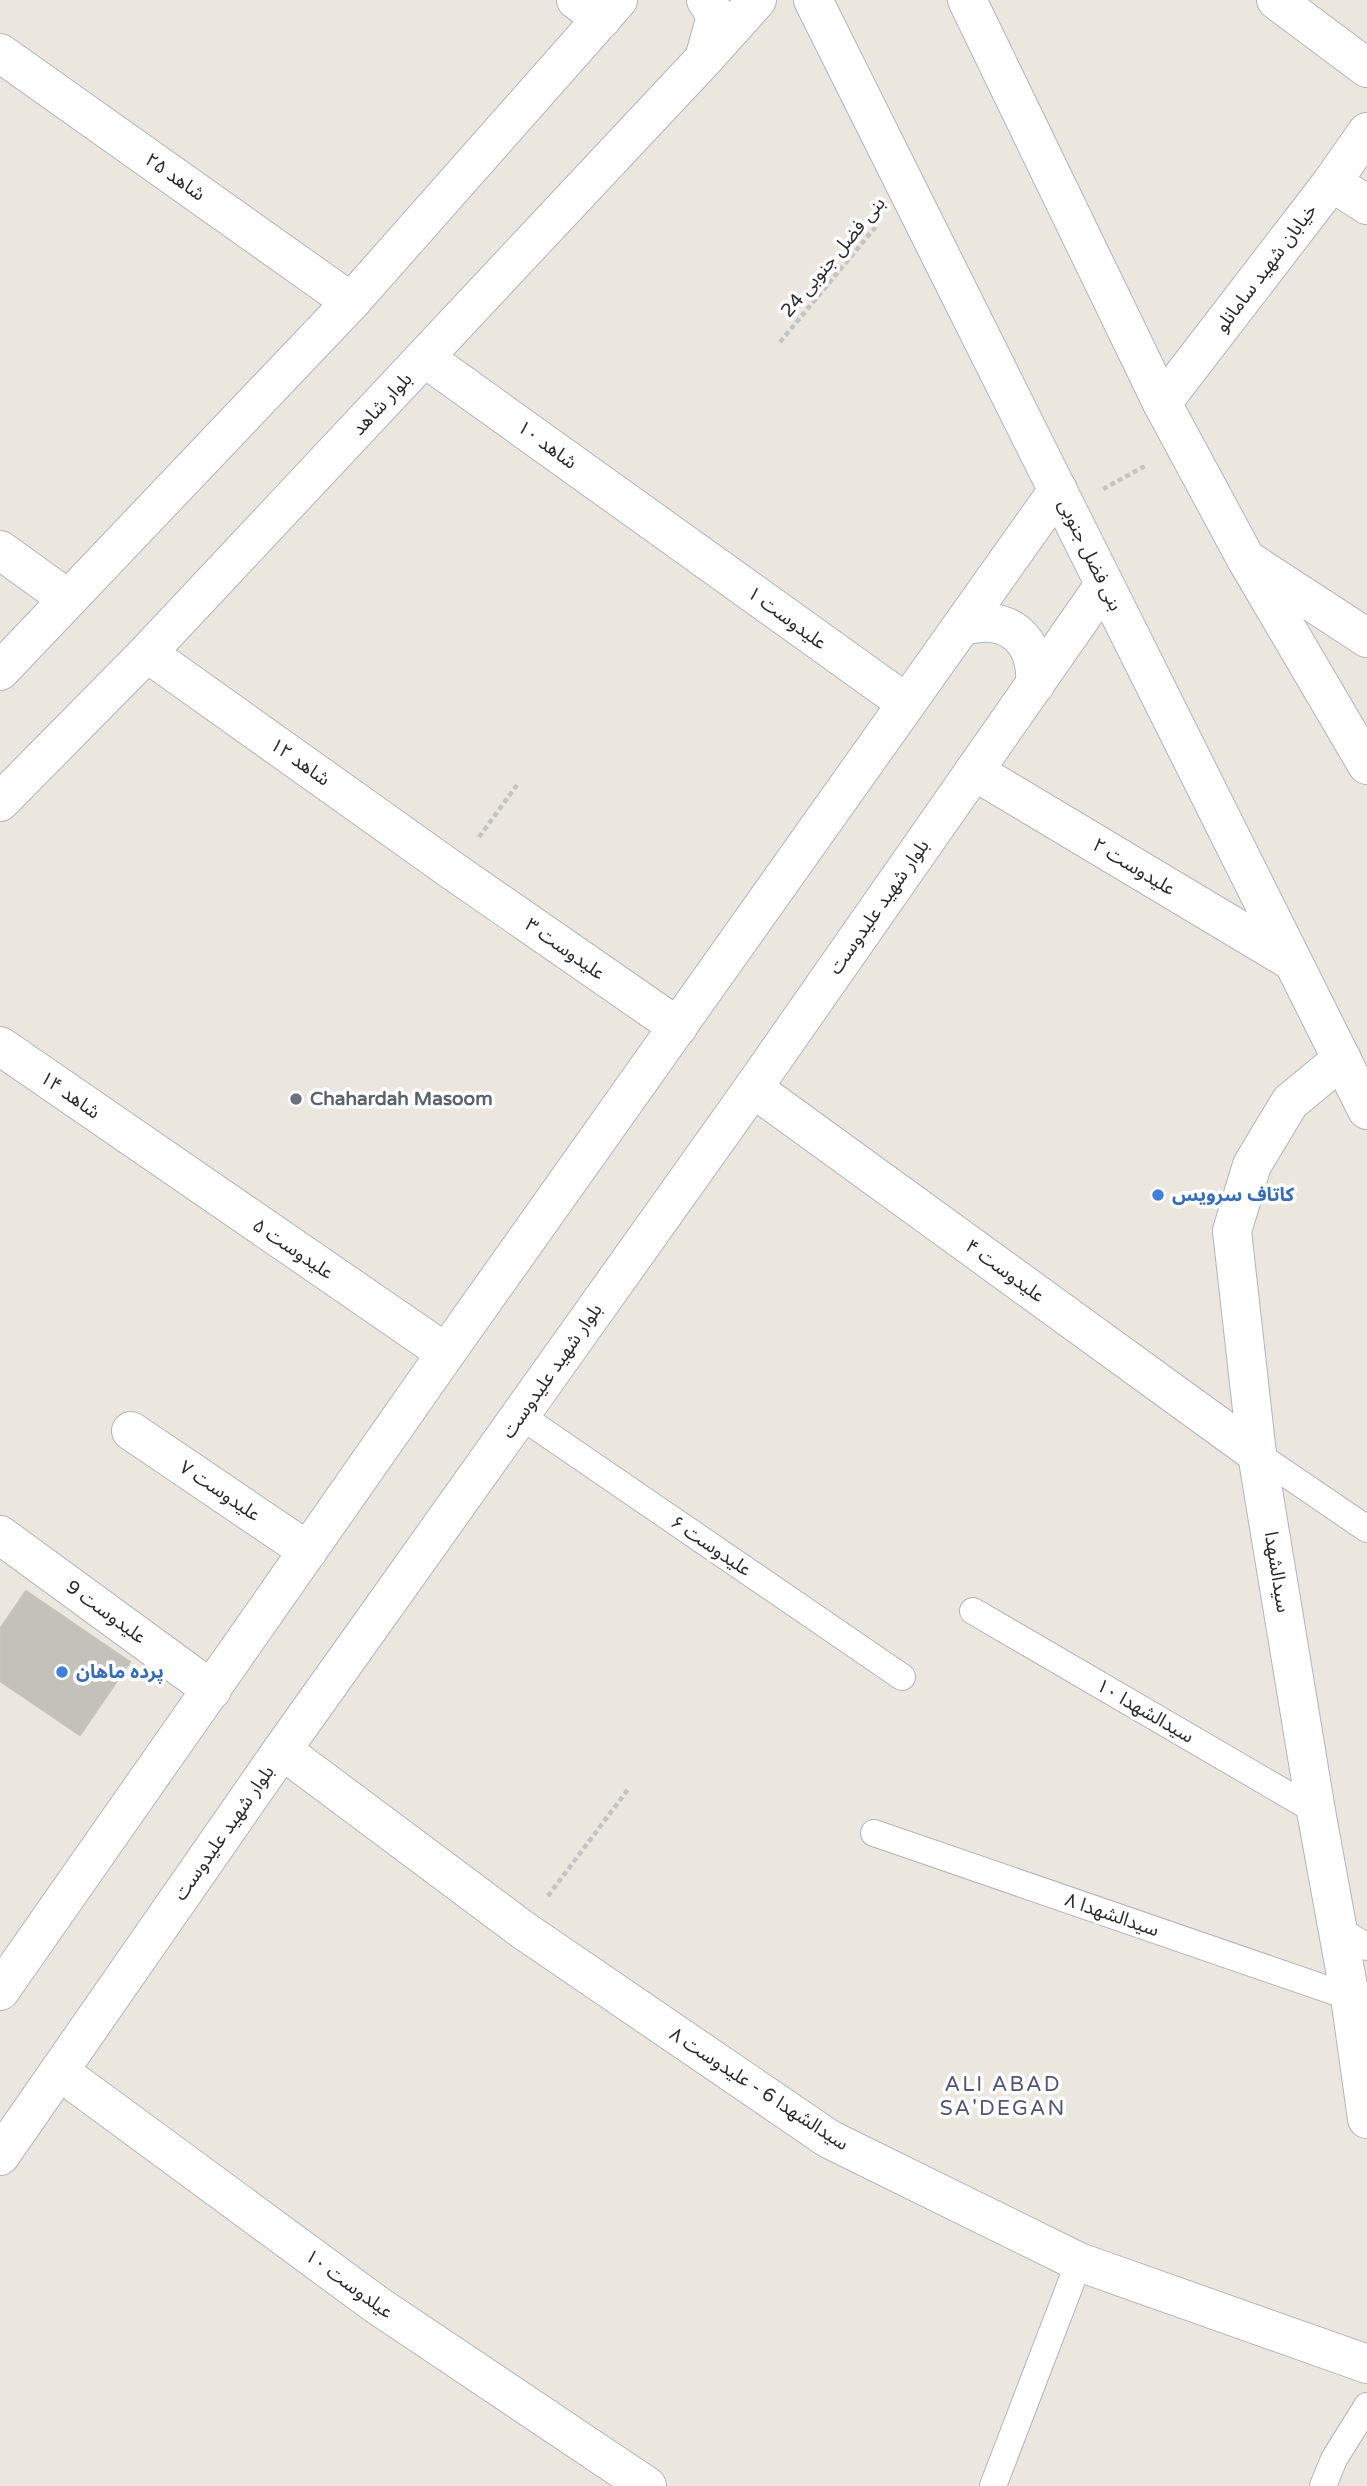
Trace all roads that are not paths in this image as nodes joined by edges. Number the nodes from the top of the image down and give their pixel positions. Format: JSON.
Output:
{"nodes":[{"id":1,"x":706,"y":0,"type":"edge"},
{"id":2,"x":757,"y":0,"type":"edge"},
{"id":3,"x":813,"y":0,"type":"edge"},
{"id":4,"x":967,"y":0,"type":"edge"},
{"id":5,"x":1276,"y":0,"type":"edge"},
{"id":6,"x":599,"y":6,"type":"edge"},
{"id":7,"x":0,"y":53,"type":"edge"},
{"id":8,"x":705,"y":59,"type":"junction"},
{"id":9,"x":1367,"y":68,"type":"edge"},
{"id":10,"x":1367,"y":132,"type":"edge"},
{"id":11,"x":1332,"y":182,"type":"junction"},
{"id":12,"x":1367,"y":205,"type":"edge"},
{"id":13,"x":351,"y":302,"type":"junction"},
{"id":14,"x":425,"y":358,"type":"junction"},
{"id":15,"x":1163,"y":403,"type":"junction"},
{"id":16,"x":1062,"y":500,"type":"junction"},
{"id":17,"x":669,"y":533,"type":"joint"},
{"id":18,"x":0,"y":550,"type":"edge"},
{"id":19,"x":1246,"y":559,"type":"junction"},
{"id":20,"x":1104,"y":584,"type":"junction"},
{"id":21,"x":68,"y":599,"type":"junction"},
{"id":22,"x":962,"y":627,"type":"junction"},
{"id":23,"x":1367,"y":638,"type":"edge"},
{"id":24,"x":147,"y":653,"type":"junction"},
{"id":25,"x":0,"y":671,"type":"edge"},
{"id":26,"x":1035,"y":685,"type":"junction"},
{"id":27,"x":906,"y":703,"type":"junction"},
{"id":28,"x":1367,"y":765,"type":"edge"},
{"id":29,"x":974,"y":771,"type":"junction"},
{"id":30,"x":0,"y":802,"type":"edge"},
{"id":31,"x":453,"y":871,"type":"joint"},
{"id":32,"x":1293,"y":962,"type":"junction"},
{"id":33,"x":678,"y":1027,"type":"junction"},
{"id":34,"x":0,"y":1046,"type":"edge"},
{"id":35,"x":1342,"y":1059,"type":"junction"},
{"id":36,"x":753,"y":1088,"type":"junction"},
{"id":37,"x":1367,"y":1110,"type":"edge"},
{"id":38,"x":140,"y":1145,"type":"joint"},
{"id":39,"x":446,"y":1353,"type":"junction"},
{"id":40,"x":521,"y":1416,"type":"junction"},
{"id":41,"x":131,"y":1431,"type":"dead end"},
{"id":42,"x":1257,"y":1454,"type":"junction"},
{"id":43,"x":1367,"y":1529,"type":"edge"},
{"id":44,"x":0,"y":1535,"type":"edge"},
{"id":45,"x":308,"y":1551,"type":"junction"},
{"id":46,"x":973,"y":1611,"type":"dead end"},
{"id":47,"x":902,"y":1677,"type":"dead end"},
{"id":48,"x":212,"y":1690,"type":"junction"},
{"id":49,"x":282,"y":1750,"type":"junction"},
{"id":50,"x":1316,"y":1811,"type":"junction"},
{"id":51,"x":874,"y":1833,"type":"dead end"},
{"id":52,"x":1352,"y":1937,"type":"edge"},
{"id":53,"x":0,"y":1990,"type":"edge"},
{"id":54,"x":1350,"y":1997,"type":"junction"},
{"id":55,"x":59,"y":2071,"type":"junction"},
{"id":56,"x":1367,"y":2119,"type":"edge"},
{"id":57,"x":0,"y":2157,"type":"edge"},
{"id":58,"x":1079,"y":2262,"type":"junction"},
{"id":59,"x":1367,"y":2364,"type":"edge"},
{"id":60,"x":1367,"y":2406,"type":"edge"},
{"id":61,"x":648,"y":2486,"type":"edge"},
{"id":62,"x":993,"y":2486,"type":"edge"},
{"id":63,"x":1323,"y":2486,"type":"edge"}],
"edges":[{"from":1,"to":8,"type":"main road"},
{"from":2,"to":8,"type":"main road","name":"بلوار شاهد"},
{"from":3,"to":16,"type":"main road","name":"بنی فضل جنوبی"},
{"from":4,"to":15,"type":"main road"},
{"from":5,"to":9,"type":"main road"},
{"from":6,"to":13,"type":"main road"},
{"from":7,"to":13,"type":"main road","name":"شاهد ۲۵"},
{"from":8,"to":14,"type":"main road","name":"بلوار شاهد"},
{"from":10,"to":11,"type":"main road","name":"خیابان شهید سامانلو"},
{"from":11,"to":12,"type":"main road"},
{"from":11,"to":15,"type":"main road","name":"خیابان شهید سامانلو"},
{"from":13,"to":21,"type":"main road"},
{"from":14,"to":17,"type":"main road","name":"شاهد ۱۰"},
{"from":14,"to":24,"type":"main road","name":"بلوار شاهد"},
{"from":15,"to":19,"type":"main road"},
{"from":16,"to":20,"type":"main road","name":"بنی فضل جنوبی"},
{"from":16,"to":22,"type":"main road"},
{"from":17,"to":27,"type":"main road","name":"علیدوست ۱"},
{"from":18,"to":21,"type":"main road"},
{"from":19,"to":23,"type":"main road"},
{"from":19,"to":28,"type":"main road"},
{"from":20,"to":26,"type":"main road","name":"بلوار شهید علیدوست"},
{"from":20,"to":32,"type":"main road","name":"بنی فضل جنوبی"},
{"from":21,"to":25,"type":"main road"},
{"from":22,"to":26,"type":"main road"},
{"from":22,"to":27,"type":"main road"},
{"from":24,"to":30,"type":"main road","name":"بلوار شاهد"},
{"from":24,"to":31,"type":"main road","name":"شاهد ۱۲"},
{"from":26,"to":29,"type":"main road","name":"بلوار شهید علیدوست"},
{"from":27,"to":33,"type":"main road"},
{"from":29,"to":32,"type":"main road","name":"علیدوست ۲"},
{"from":29,"to":36,"type":"main road","name":"بلوار شهید علیدوست"},
{"from":31,"to":33,"type":"main road","name":"علیدوست ۳"},
{"from":32,"to":35,"type":"main road","name":"بنی فضل جنوبی"},
{"from":33,"to":39,"type":"main road"},
{"from":34,"to":38,"type":"main road","name":"شاهد ۱۴"},
{"from":35,"to":37,"type":"main road","name":"بنی فضل جنوبی"},
{"from":35,"to":42,"type":"main road","name":"سیدالشهدا"},
{"from":36,"to":40,"type":"main road","name":"بلوار شهید علیدوست"},
{"from":36,"to":42,"type":"main road","name":"علیدوست ۴"},
{"from":38,"to":39,"type":"main road","name":"علیدوست ۵"},
{"from":39,"to":45,"type":"main road"},
{"from":40,"to":47,"type":"lane","name":"علیدوست ۶"},
{"from":40,"to":49,"type":"main road","name":"بلوار شهید علیدوست"},
{"from":41,"to":45,"type":"main road","name":"علیدوست ۷"},
{"from":42,"to":43,"type":"lane"},
{"from":42,"to":50,"type":"main road","name":"سیدالشهدا"},
{"from":44,"to":48,"type":"main road","name":"علیدوست 9"},
{"from":45,"to":48,"type":"main road"},
{"from":46,"to":50,"type":"lane","name":"سیدالشهدا ۱۰"},
{"from":48,"to":53,"type":"main road"},
{"from":49,"to":55,"type":"main road","name":"بلوار شهید علیدوست"},
{"from":49,"to":58,"type":"main road","name":"سیدالشهدا 6 - علیدوست ۸"},
{"from":50,"to":52,"type":"main road","name":"سیدالشهدا"},
{"from":51,"to":54,"type":"lane","name":"سیدالشهدا ۸"},
{"from":52,"to":54,"type":"main road","name":"سیدالشهدا"},
{"from":54,"to":56,"type":"main road","name":"سیدالشهدا"},
{"from":55,"to":57,"type":"main road","name":"بلوار شهید علیدوست"},
{"from":55,"to":61,"type":"main road","name":"عیلدوست ۱۰"},
{"from":58,"to":59,"type":"main road","name":"سیدالشهدا 6 - علیدوست ۸"},
{"from":58,"to":62,"type":"lane"},
{"from":60,"to":63,"type":"lane"}]}
